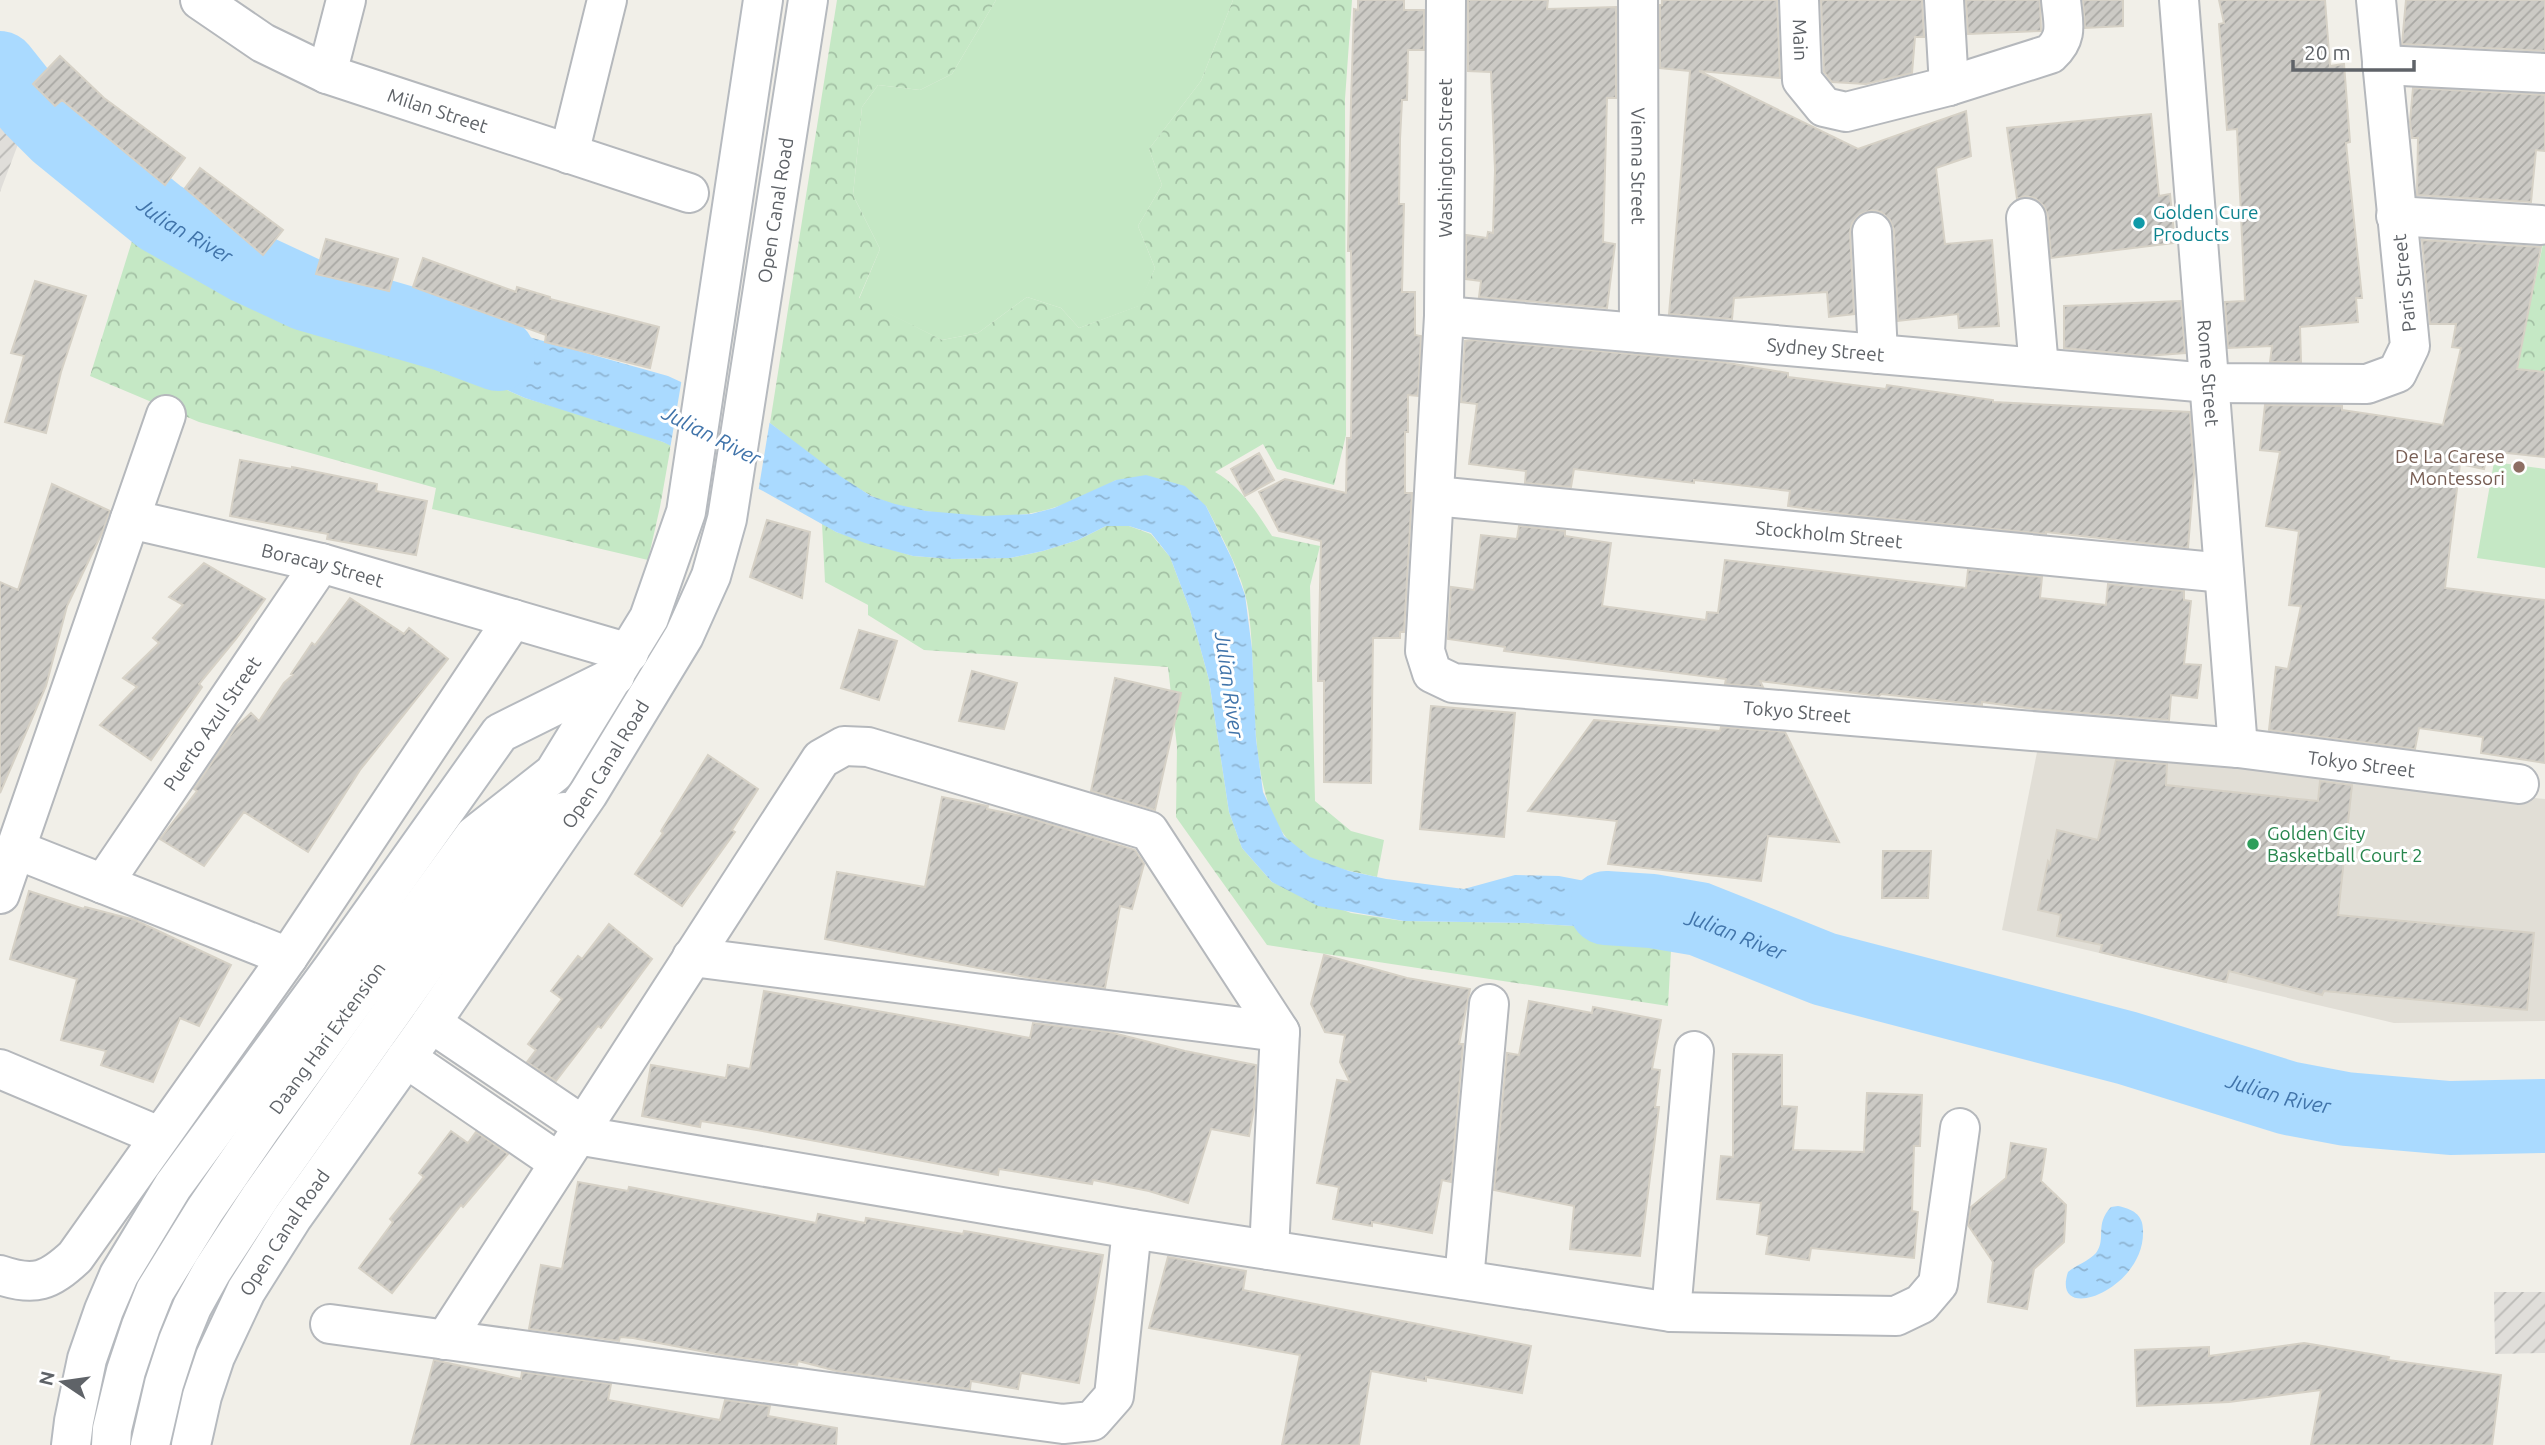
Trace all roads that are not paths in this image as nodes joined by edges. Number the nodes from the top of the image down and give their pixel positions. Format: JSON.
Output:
{"nodes":[{"id":1,"x":200,"y":0,"type":"edge"},
{"id":2,"x":345,"y":0,"type":"edge"},
{"id":3,"x":607,"y":0,"type":"edge"},
{"id":4,"x":763,"y":0,"type":"edge"},
{"id":5,"x":808,"y":0,"type":"edge"},
{"id":6,"x":1446,"y":0,"type":"edge"},
{"id":7,"x":1638,"y":0,"type":"edge"},
{"id":8,"x":1799,"y":0,"type":"edge"},
{"id":9,"x":1944,"y":0,"type":"edge"},
{"id":10,"x":2061,"y":0,"type":"edge"},
{"id":11,"x":2179,"y":0,"type":"edge"},
{"id":12,"x":2376,"y":0,"type":"edge"},
{"id":13,"x":2382,"y":65,"type":"junction"},
{"id":14,"x":2545,"y":73,"type":"edge"},
{"id":15,"x":327,"y":74,"type":"junction"},
{"id":16,"x":1949,"y":86,"type":"junction"},
{"id":17,"x":569,"y":154,"type":"junction"},
{"id":18,"x":689,"y":193,"type":"dead end"},
{"id":19,"x":2396,"y":216,"type":"junction"},
{"id":20,"x":2026,"y":218,"type":"dead end"},
{"id":21,"x":2541,"y":225,"type":"dead end"},
{"id":22,"x":1872,"y":232,"type":"dead end"},
{"id":23,"x":1444,"y":316,"type":"junction"},
{"id":24,"x":1639,"y":333,"type":"junction"},
{"id":25,"x":1878,"y":354,"type":"junction"},
{"id":26,"x":2039,"y":368,"type":"junction"},
{"id":27,"x":2209,"y":383,"type":"junction"},
{"id":28,"x":166,"y":415,"type":"dead end"},
{"id":29,"x":1435,"y":496,"type":"junction"},
{"id":30,"x":130,"y":519,"type":"junction"},
{"id":31,"x":321,"y":563,"type":"junction"},
{"id":32,"x":2224,"y":573,"type":"junction"},
{"id":33,"x":513,"y":619,"type":"junction"},
{"id":34,"x":622,"y":665,"type":"junction"},
{"id":35,"x":2238,"y":748,"type":"junction"},
{"id":36,"x":2519,"y":784,"type":"dead end"},
{"id":37,"x":588,"y":794,"type":"junction"},
{"id":38,"x":15,"y":849,"type":"junction"},
{"id":39,"x":103,"y":884,"type":"junction"},
{"id":40,"x":0,"y":894,"type":"edge"},
{"id":41,"x":288,"y":957,"type":"junction"},
{"id":42,"x":692,"y":957,"type":"junction"},
{"id":43,"x":1489,"y":1004,"type":"dead end"},
{"id":44,"x":431,"y":1023,"type":"junction"},
{"id":45,"x":1280,"y":1032,"type":"junction"},
{"id":46,"x":1694,"y":1051,"type":"dead end"},
{"id":47,"x":406,"y":1058,"type":"junction"},
{"id":48,"x":0,"y":1069,"type":"edge"},
{"id":49,"x":1960,"y":1128,"type":"dead end"},
{"id":50,"x":159,"y":1136,"type":"junction"},
{"id":51,"x":573,"y":1141,"type":"junction"},
{"id":52,"x":1132,"y":1229,"type":"junction"},
{"id":53,"x":1269,"y":1250,"type":"junction"},
{"id":54,"x":0,"y":1275,"type":"edge"},
{"id":55,"x":1464,"y":1280,"type":"junction"},
{"id":56,"x":1671,"y":1312,"type":"junction"},
{"id":57,"x":330,"y":1324,"type":"dead end"},
{"id":58,"x":445,"y":1340,"type":"junction"},
{"id":59,"x":71,"y":1445,"type":"edge"},
{"id":60,"x":111,"y":1445,"type":"edge"},
{"id":61,"x":150,"y":1445,"type":"edge"},
{"id":62,"x":191,"y":1445,"type":"edge"}],
"edges":[{"from":1,"to":15,"type":"street","name":"Milan Street"},
{"from":2,"to":15,"type":"street"},
{"from":3,"to":17,"type":"street"},
{"from":4,"to":34,"type":"street","name":"Daang Hari Extension"},
{"from":5,"to":37,"type":"street","name":"Open Canal Road"},
{"from":6,"to":23,"type":"street","name":"Washington Street"},
{"from":7,"to":24,"type":"street","name":"Vienna Street"},
{"from":8,"to":16,"type":"street","name":"Main"},
{"from":9,"to":16,"type":"street"},
{"from":10,"to":16,"type":"street"},
{"from":11,"to":27,"type":"street","name":"Rome Street"},
{"from":12,"to":13,"type":"street","name":"Paris Street"},
{"from":13,"to":14,"type":"street"},
{"from":13,"to":19,"type":"street","name":"Paris Street"},
{"from":15,"to":17,"type":"street","name":"Milan Street"},
{"from":17,"to":18,"type":"street","name":"Milan Street"},
{"from":19,"to":21,"type":"street"},
{"from":19,"to":27,"type":"street","name":"Paris Street"},
{"from":20,"to":26,"type":"street"},
{"from":22,"to":25,"type":"street"},
{"from":23,"to":24,"type":"street","name":"Sydney Street"},
{"from":23,"to":29,"type":"street","name":"Tokyo Street"},
{"from":24,"to":25,"type":"street","name":"Sydney Street"},
{"from":25,"to":26,"type":"street","name":"Sydney Street"},
{"from":26,"to":27,"type":"street","name":"Sydney Street"},
{"from":27,"to":32,"type":"street","name":"Rome Street"},
{"from":28,"to":30,"type":"street"},
{"from":29,"to":32,"type":"street","name":"Stockholm Street"},
{"from":29,"to":35,"type":"street","name":"Tokyo Street"},
{"from":30,"to":31,"type":"street","name":"Boracay Street"},
{"from":30,"to":38,"type":"street"},
{"from":31,"to":33,"type":"street","name":"Boracay Street"},
{"from":31,"to":39,"type":"street","name":"Puerto Azul Street"},
{"from":32,"to":35,"type":"street","name":"Rome Street"},
{"from":33,"to":34,"type":"street","name":"Boracay Street"},
{"from":33,"to":41,"type":"street"},
{"from":34,"to":59,"type":"street","name":"Open Canal Road"},
{"from":34,"to":60,"type":"street","name":"Daang Hari Extension"},
{"from":35,"to":36,"type":"street","name":"Tokyo Street"},
{"from":37,"to":44,"type":"street","name":"Open Canal Road"},
{"from":37,"to":61,"type":"street","name":"Daang Hari Extension"},
{"from":38,"to":39,"type":"street"},
{"from":38,"to":40,"type":"street"},
{"from":39,"to":41,"type":"street"},
{"from":41,"to":50,"type":"street"},
{"from":42,"to":45,"type":"street"},
{"from":42,"to":45,"type":"street"},
{"from":42,"to":51,"type":"street"},
{"from":43,"to":55,"type":"street"},
{"from":44,"to":47,"type":"street","name":"Open Canal Road"},
{"from":44,"to":51,"type":"street"},
{"from":45,"to":53,"type":"street"},
{"from":46,"to":56,"type":"street"},
{"from":47,"to":51,"type":"street"},
{"from":47,"to":62,"type":"street","name":"Open Canal Road"},
{"from":48,"to":50,"type":"street"},
{"from":49,"to":56,"type":"street"},
{"from":50,"to":54,"type":"street"},
{"from":51,"to":52,"type":"street"},
{"from":51,"to":58,"type":"street"},
{"from":52,"to":53,"type":"street"},
{"from":52,"to":58,"type":"street"},
{"from":53,"to":55,"type":"street"},
{"from":55,"to":56,"type":"street"},
{"from":57,"to":58,"type":"street"}]}
